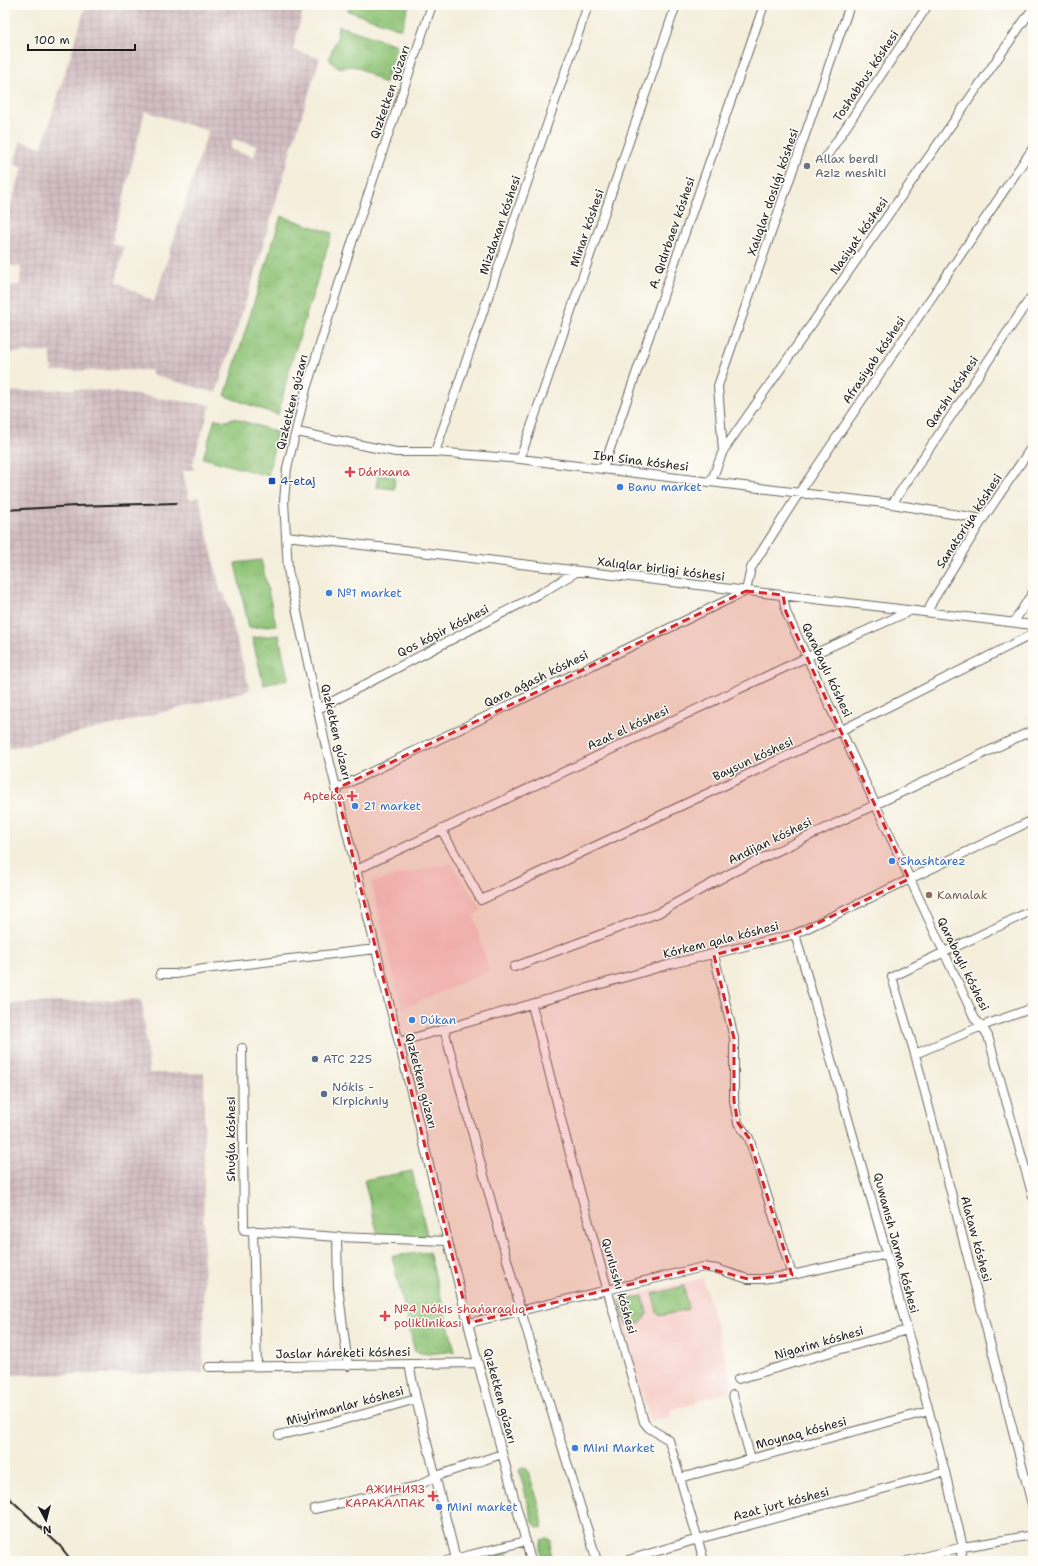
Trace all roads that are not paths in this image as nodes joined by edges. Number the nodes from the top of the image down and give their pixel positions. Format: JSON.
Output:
{"nodes":[{"id":1,"x":432,"y":5,"type":"edge"},
{"id":2,"x":588,"y":5,"type":"edge"},
{"id":3,"x":676,"y":5,"type":"edge"},
{"id":4,"x":764,"y":5,"type":"edge"},
{"id":5,"x":850,"y":5,"type":"edge"},
{"id":6,"x":928,"y":5,"type":"edge"},
{"id":7,"x":1033,"y":8,"type":"edge"},
{"id":8,"x":1033,"y":148,"type":"edge"},
{"id":9,"x":824,"y":160,"type":"dead end"},
{"id":10,"x":1033,"y":294,"type":"edge"},
{"id":11,"x":297,"y":432,"type":"junction"},
{"id":12,"x":1033,"y":445,"type":"edge"},
{"id":13,"x":723,"y":451,"type":"junction"},
{"id":14,"x":435,"y":452,"type":"junction"},
{"id":15,"x":520,"y":459,"type":"junction"},
{"id":16,"x":603,"y":469,"type":"junction"},
{"id":17,"x":711,"y":482,"type":"junction"},
{"id":18,"x":799,"y":493,"type":"junction"},
{"id":19,"x":892,"y":504,"type":"junction"},
{"id":20,"x":983,"y":519,"type":"junction"},
{"id":21,"x":286,"y":536,"type":"junction"},
{"id":22,"x":578,"y":571,"type":"junction"},
{"id":23,"x":746,"y":591,"type":"junction"},
{"id":24,"x":1033,"y":592,"type":"edge"},
{"id":25,"x":782,"y":595,"type":"junction"},
{"id":26,"x":911,"y":610,"type":"junction"},
{"id":27,"x":928,"y":612,"type":"junction"},
{"id":28,"x":1014,"y":622,"type":"junction"},
{"id":29,"x":1033,"y":625,"type":"edge"},
{"id":30,"x":1033,"y":634,"type":"edge"},
{"id":31,"x":807,"y":657,"type":"junction"},
{"id":32,"x":318,"y":709,"type":"junction"},
{"id":33,"x":842,"y":730,"type":"junction"},
{"id":34,"x":1033,"y":730,"type":"edge"},
{"id":35,"x":336,"y":789,"type":"junction"},
{"id":36,"x":876,"y":804,"type":"junction"},
{"id":37,"x":1033,"y":820,"type":"edge"},
{"id":38,"x":441,"y":829,"type":"junction"},
{"id":39,"x":356,"y":870,"type":"junction"},
{"id":40,"x":909,"y":878,"type":"junction"},
{"id":41,"x":1033,"y":910,"type":"edge"},
{"id":42,"x":796,"y":934,"type":"junction"},
{"id":43,"x":376,"y":950,"type":"junction"},
{"id":44,"x":943,"y":952,"type":"junction"},
{"id":45,"x":714,"y":955,"type":"junction"},
{"id":46,"x":514,"y":967,"type":"dead end"},
{"id":47,"x":160,"y":974,"type":"dead end"},
{"id":48,"x":532,"y":1005,"type":"junction"},
{"id":49,"x":1033,"y":1008,"type":"edge"},
{"id":50,"x":982,"y":1026,"type":"junction"},
{"id":51,"x":444,"y":1029,"type":"junction"},
{"id":52,"x":399,"y":1042,"type":"junction"},
{"id":53,"x":242,"y":1048,"type":"dead end"},
{"id":54,"x":915,"y":1054,"type":"junction"},
{"id":55,"x":1033,"y":1197,"type":"edge"},
{"id":56,"x":253,"y":1230,"type":"junction"},
{"id":57,"x":337,"y":1237,"type":"junction"},
{"id":58,"x":448,"y":1241,"type":"junction"},
{"id":59,"x":887,"y":1254,"type":"junction"},
{"id":60,"x":792,"y":1275,"type":"junction"},
{"id":61,"x":608,"y":1290,"type":"junction"},
{"id":62,"x":521,"y":1311,"type":"junction"},
{"id":63,"x":468,"y":1323,"type":"junction"},
{"id":64,"x":907,"y":1330,"type":"junction"},
{"id":65,"x":478,"y":1363,"type":"junction"},
{"id":66,"x":409,"y":1364,"type":"junction"},
{"id":67,"x":257,"y":1366,"type":"junction"},
{"id":68,"x":348,"y":1366,"type":"junction"},
{"id":69,"x":209,"y":1367,"type":"dead end"},
{"id":70,"x":738,"y":1379,"type":"dead end"},
{"id":71,"x":733,"y":1395,"type":"dead end"},
{"id":72,"x":416,"y":1399,"type":"junction"},
{"id":73,"x":928,"y":1411,"type":"junction"},
{"id":74,"x":279,"y":1435,"type":"dead end"},
{"id":75,"x":502,"y":1454,"type":"junction"},
{"id":76,"x":751,"y":1459,"type":"junction"},
{"id":77,"x":945,"y":1472,"type":"junction"},
{"id":78,"x":436,"y":1476,"type":"junction"},
{"id":79,"x":680,"y":1478,"type":"junction"},
{"id":80,"x":314,"y":1508,"type":"dead end"},
{"id":81,"x":1033,"y":1508,"type":"edge"},
{"id":82,"x":1033,"y":1535,"type":"edge"},
{"id":83,"x":698,"y":1539,"type":"junction"},
{"id":84,"x":526,"y":1541,"type":"junction"},
{"id":85,"x":963,"y":1547,"type":"junction"},
{"id":86,"x":456,"y":1559,"type":"junction"},
{"id":87,"x":446,"y":1561,"type":"edge"},
{"id":88,"x":531,"y":1561,"type":"edge"},
{"id":89,"x":597,"y":1561,"type":"edge"},
{"id":90,"x":625,"y":1561,"type":"edge"},
{"id":91,"x":704,"y":1561,"type":"edge"},
{"id":92,"x":907,"y":1561,"type":"edge"},
{"id":93,"x":960,"y":1561,"type":"edge"}],
"edges":[{"from":1,"to":11,"type":"street","name":"Qızketken gúzarı"},
{"from":2,"to":14,"type":"street","name":"Mizdaxan kóshesi"},
{"from":3,"to":15,"type":"street","name":"Minar kóshesi"},
{"from":4,"to":16,"type":"street","name":"A. Qıdırbaev kóshesi"},
{"from":5,"to":13,"type":"street","name":"Xalıqlar doslıǵı kóshesi"},
{"from":6,"to":9,"type":"street","name":"Toshabbus kóshesi"},
{"from":7,"to":13,"type":"street","name":"Nasiyat kóshesi"},
{"from":8,"to":18,"type":"street","name":"Afrasiyab kóshesi"},
{"from":10,"to":19,"type":"street","name":"Qarshı kóshesi"},
{"from":11,"to":14,"type":"street","name":"Ibn Sina kóshesi"},
{"from":11,"to":21,"type":"street","name":"Qızketken gúzarı"},
{"from":12,"to":20,"type":"street","name":"Sanatoriya kóshesi"},
{"from":13,"to":17,"type":"street","name":"Nasiyat kóshesi"},
{"from":14,"to":15,"type":"street","name":"Ibn Sina kóshesi"},
{"from":15,"to":16,"type":"street","name":"Ibn Sina kóshesi"},
{"from":16,"to":17,"type":"street","name":"Ibn Sina kóshesi"},
{"from":17,"to":18,"type":"street","name":"Ibn Sina kóshesi"},
{"from":18,"to":19,"type":"street","name":"Ibn Sina kóshesi"},
{"from":18,"to":23,"type":"street","name":"Afrasiyab kóshesi"},
{"from":19,"to":20,"type":"street","name":"Ibn Sina kóshesi"},
{"from":20,"to":27,"type":"street","name":"Sanatoriya kóshesi"},
{"from":21,"to":22,"type":"street","name":"Xalıqlar birligi kóshesi"},
{"from":21,"to":32,"type":"street","name":"Qızketken gúzarı"},
{"from":22,"to":23,"type":"street","name":"Xalıqlar birligi kóshesi"},
{"from":22,"to":32,"type":"street","name":"Qos kópir kóshesi"},
{"from":23,"to":25,"type":"street","name":"Xalıqlar birligi kóshesi"},
{"from":23,"to":35,"type":"street","name":"Qara aǵash kóshesi"},
{"from":24,"to":28,"type":"street"},
{"from":25,"to":26,"type":"street","name":"Xalıqlar birligi kóshesi"},
{"from":25,"to":31,"type":"street","name":"Qarabaylı kóshesi"},
{"from":26,"to":27,"type":"street","name":"Xalıqlar birligi kóshesi"},
{"from":26,"to":31,"type":"street","name":"Azat el kóshesi"},
{"from":27,"to":28,"type":"street","name":"Xalıqlar birligi kóshesi"},
{"from":28,"to":29,"type":"street","name":"Xalıqlar birligi kóshesi"},
{"from":30,"to":33,"type":"street","name":"Baysun kóshesi"},
{"from":31,"to":33,"type":"street","name":"Qarabaylı kóshesi"},
{"from":31,"to":38,"type":"street","name":"Azat el kóshesi"},
{"from":32,"to":35,"type":"street","name":"Qızketken gúzarı"},
{"from":33,"to":36,"type":"street","name":"Qarabaylı kóshesi"},
{"from":33,"to":38,"type":"street","name":"Baysun kóshesi"},
{"from":34,"to":36,"type":"street","name":"Andijan kóshesi"},
{"from":35,"to":39,"type":"street","name":"Qızketken gúzarı"},
{"from":36,"to":40,"type":"street","name":"Qarabaylı kóshesi"},
{"from":36,"to":46,"type":"street","name":"Andijan kóshesi"},
{"from":37,"to":40,"type":"street","name":"Kórkem qala kóshesi"},
{"from":38,"to":39,"type":"street","name":"Azat el kóshesi"},
{"from":39,"to":43,"type":"street","name":"Qızketken gúzarı"},
{"from":40,"to":42,"type":"street","name":"Kórkem qala kóshesi"},
{"from":40,"to":44,"type":"street","name":"Qarabaylı kóshesi"},
{"from":41,"to":44,"type":"street"},
{"from":42,"to":45,"type":"street","name":"Kórkem qala kóshesi"},
{"from":42,"to":59,"type":"street","name":"Quwanısh Jarma kóshesi"},
{"from":43,"to":47,"type":"street"},
{"from":43,"to":52,"type":"street","name":"Qızketken gúzarı"},
{"from":44,"to":50,"type":"street","name":"Qarabaylı kóshesi"},
{"from":44,"to":54,"type":"street","name":"Alataw kóshesi"},
{"from":45,"to":48,"type":"street","name":"Kórkem qala kóshesi"},
{"from":45,"to":60,"type":"street"},
{"from":48,"to":51,"type":"street","name":"Kórkem qala kóshesi"},
{"from":48,"to":61,"type":"street","name":"Qurılısshı kóshesi"},
{"from":49,"to":50,"type":"street"},
{"from":50,"to":54,"type":"street"},
{"from":50,"to":55,"type":"street","name":"Qarabaylı kóshesi"},
{"from":51,"to":52,"type":"street","name":"Kórkem qala kóshesi"},
{"from":51,"to":62,"type":"street"},
{"from":52,"to":58,"type":"street","name":"Qızketken gúzarı"},
{"from":53,"to":56,"type":"street","name":"Shuǵla kóshesi"},
{"from":54,"to":81,"type":"street","name":"Alataw kóshesi"},
{"from":56,"to":57,"type":"street"},
{"from":56,"to":67,"type":"street"},
{"from":57,"to":58,"type":"street"},
{"from":57,"to":68,"type":"street"},
{"from":58,"to":63,"type":"street","name":"Qızketken gúzarı"},
{"from":59,"to":60,"type":"street"},
{"from":59,"to":64,"type":"street","name":"Quwanısh Jarma kóshesi"},
{"from":60,"to":61,"type":"street"},
{"from":61,"to":62,"type":"street"},
{"from":61,"to":79,"type":"street","name":"Qurılısshı kóshesi"},
{"from":62,"to":63,"type":"street"},
{"from":62,"to":89,"type":"street"},
{"from":63,"to":65,"type":"street","name":"Qızketken gúzarı"},
{"from":64,"to":70,"type":"street","name":"Nigarim kóshesi"},
{"from":64,"to":73,"type":"street","name":"Quwanısh Jarma kóshesi"},
{"from":65,"to":66,"type":"street","name":"Jaslar háreketi kóshesi"},
{"from":65,"to":75,"type":"street","name":"Qızketken gúzarı"},
{"from":66,"to":68,"type":"street","name":"Jaslar háreketi kóshesi"},
{"from":66,"to":72,"type":"street"},
{"from":67,"to":68,"type":"street","name":"Jaslar háreketi kóshesi"},
{"from":67,"to":69,"type":"street","name":"Jaslar háreketi kóshesi"},
{"from":71,"to":76,"type":"street"},
{"from":72,"to":74,"type":"street","name":"Miyirimanlar kóshesi"},
{"from":72,"to":78,"type":"street"},
{"from":73,"to":76,"type":"street","name":"Moynaq kóshesi"},
{"from":73,"to":77,"type":"street","name":"Quwanısh Jarma kóshesi"},
{"from":75,"to":78,"type":"street"},
{"from":75,"to":84,"type":"street","name":"Qızketken gúzarı"},
{"from":76,"to":79,"type":"street","name":"Moynaq kóshesi"},
{"from":77,"to":83,"type":"street","name":"Azat jurt kóshesi"},
{"from":77,"to":85,"type":"street","name":"Quwanısh Jarma kóshesi"},
{"from":78,"to":80,"type":"street"},
{"from":78,"to":86,"type":"street"},
{"from":79,"to":83,"type":"street","name":"Qurılısshı kóshesi"},
{"from":82,"to":85,"type":"street"},
{"from":83,"to":90,"type":"street","name":"Azat jurt kóshesi"},
{"from":83,"to":91,"type":"street","name":"Qurılısshı kóshesi"},
{"from":84,"to":86,"type":"street"},
{"from":84,"to":88,"type":"street","name":"Qızketken gúzarı"},
{"from":85,"to":92,"type":"street"},
{"from":85,"to":93,"type":"street","name":"Quwanısh Jarma kóshesi"},
{"from":86,"to":87,"type":"street"}]}
